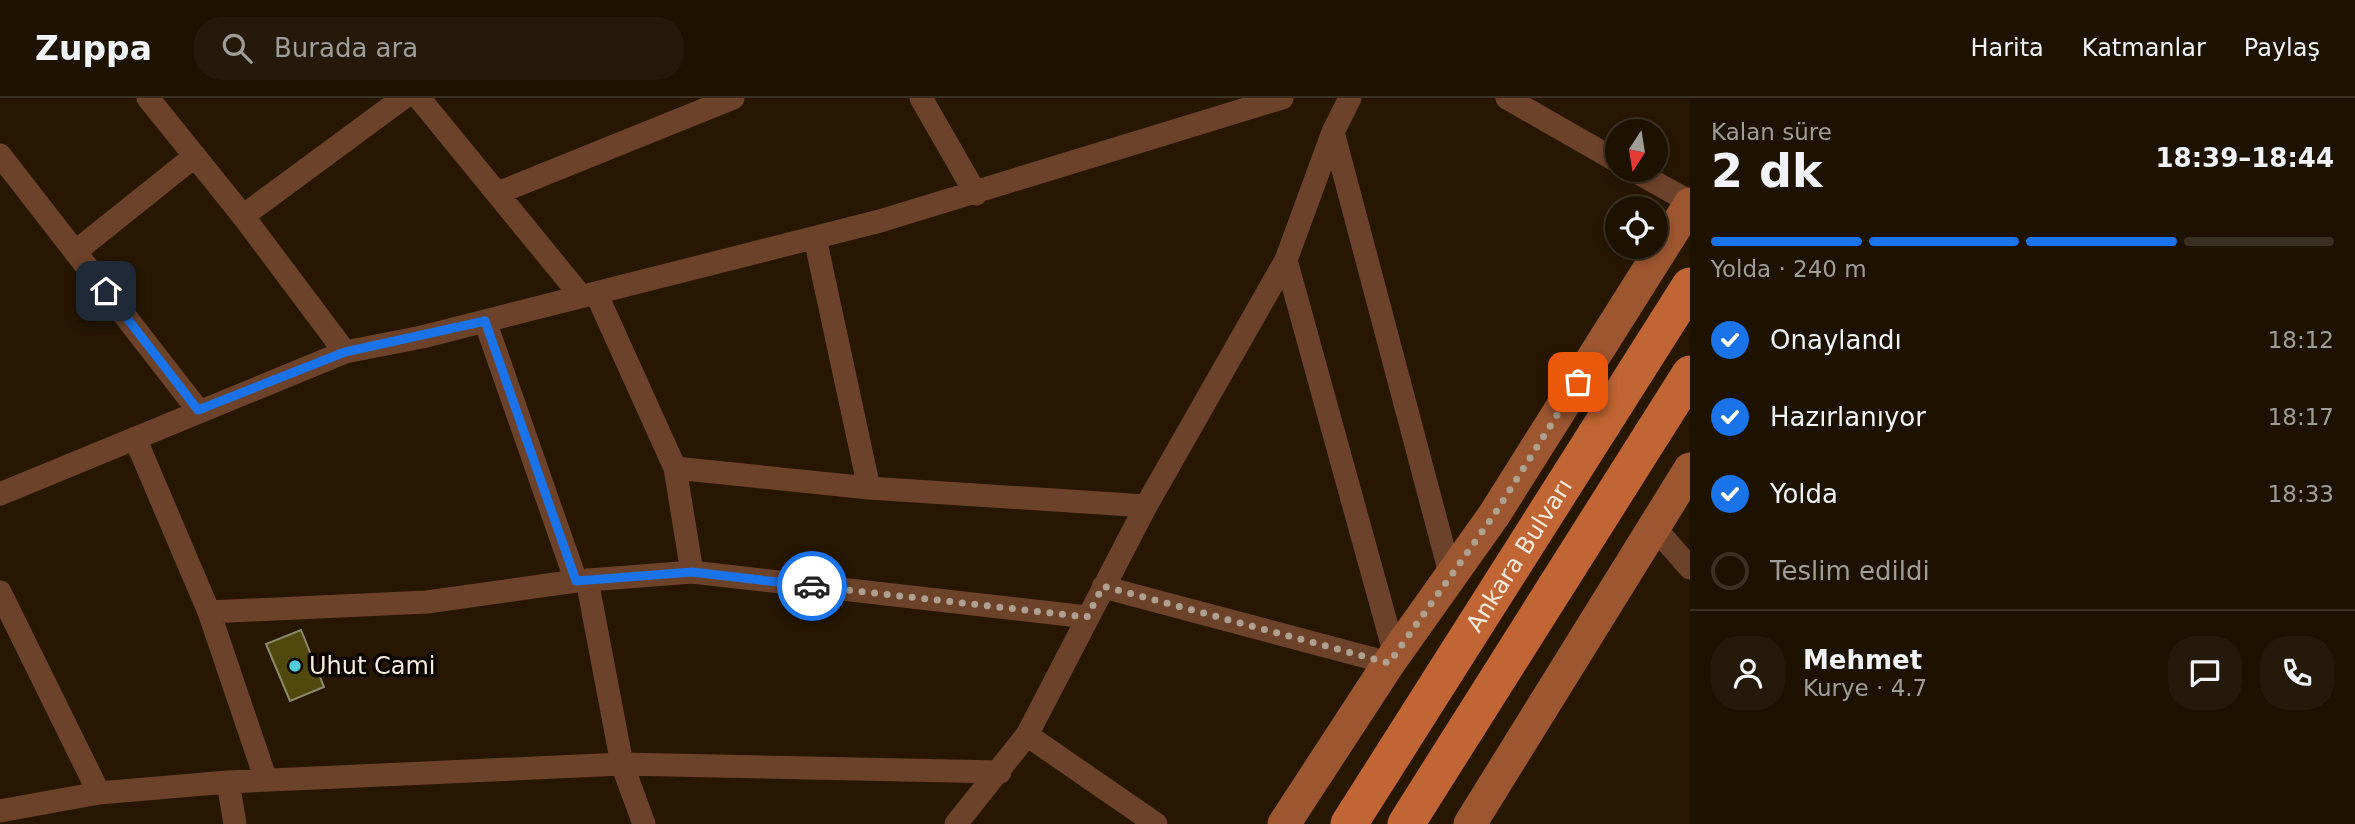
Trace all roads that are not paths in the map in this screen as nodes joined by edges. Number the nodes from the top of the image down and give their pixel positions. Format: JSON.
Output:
{"nodes":[{"id":1,"x":148,"y":98,"type":"edge"},
{"id":2,"x":403,"y":98,"type":"edge"},
{"id":3,"x":419,"y":98,"type":"edge"},
{"id":4,"x":733,"y":98,"type":"edge"},
{"id":5,"x":920,"y":98,"type":"edge"},
{"id":6,"x":1282,"y":98,"type":"edge"},
{"id":7,"x":1350,"y":98,"type":"edge"},
{"id":8,"x":1507,"y":98,"type":"edge"},
{"id":9,"x":1333,"y":132,"type":"junction"},
{"id":10,"x":1605,"y":154,"type":"edge"},
{"id":11,"x":0,"y":155,"type":"edge"},
{"id":12,"x":195,"y":156,"type":"junction"},
{"id":13,"x":1654,"y":182,"type":"edge"},
{"id":14,"x":498,"y":192,"type":"junction"},
{"id":15,"x":976,"y":194,"type":"junction"},
{"id":16,"x":1690,"y":203,"type":"edge"},
{"id":17,"x":243,"y":216,"type":"junction"},
{"id":18,"x":815,"y":238,"type":"junction"},
{"id":19,"x":75,"y":251,"type":"junction"},
{"id":20,"x":1286,"y":260,"type":"junction"},
{"id":21,"x":1690,"y":286,"type":"edge"},
{"id":22,"x":588,"y":295,"type":"junction"},
{"id":23,"x":485,"y":321,"type":"junction"},
{"id":24,"x":345,"y":352,"type":"junction"},
{"id":25,"x":1690,"y":373,"type":"edge"},
{"id":26,"x":198,"y":410,"type":"junction"},
{"id":27,"x":135,"y":438,"type":"junction"},
{"id":28,"x":675,"y":468,"type":"junction"},
{"id":29,"x":1690,"y":469,"type":"edge"},
{"id":30,"x":869,"y":488,"type":"junction"},
{"id":31,"x":0,"y":494,"type":"edge"},
{"id":32,"x":1146,"y":506,"type":"junction"},
{"id":33,"x":1654,"y":527,"type":"junction"},
{"id":34,"x":1690,"y":568,"type":"edge"},
{"id":35,"x":692,"y":572,"type":"junction"},
{"id":36,"x":1451,"y":577,"type":"junction"},
{"id":37,"x":581,"y":580,"type":"junction"},
{"id":38,"x":1103,"y":586,"type":"junction"},
{"id":39,"x":0,"y":592,"type":"edge"},
{"id":40,"x":209,"y":612,"type":"junction"},
{"id":41,"x":1087,"y":617,"type":"junction"},
{"id":42,"x":1392,"y":659,"type":"junction"},
{"id":43,"x":1027,"y":735,"type":"junction"},
{"id":44,"x":622,"y":764,"type":"junction"},
{"id":45,"x":1000,"y":772,"type":"junction"},
{"id":46,"x":266,"y":780,"type":"junction"},
{"id":47,"x":229,"y":782,"type":"junction"},
{"id":48,"x":99,"y":793,"type":"junction"},
{"id":49,"x":0,"y":811,"type":"edge"},
{"id":50,"x":235,"y":824,"type":"edge"},
{"id":51,"x":643,"y":824,"type":"edge"},
{"id":52,"x":956,"y":824,"type":"edge"},
{"id":53,"x":1156,"y":824,"type":"edge"},
{"id":54,"x":1283,"y":824,"type":"edge"},
{"id":55,"x":1349,"y":824,"type":"edge"},
{"id":56,"x":1406,"y":824,"type":"edge"},
{"id":57,"x":1470,"y":824,"type":"edge"}],
"edges":[{"from":1,"to":12,"type":"street"},
{"from":2,"to":17,"type":"street"},
{"from":3,"to":14,"type":"street"},
{"from":4,"to":14,"type":"street"},
{"from":5,"to":15,"type":"street"},
{"from":6,"to":15,"type":"street"},
{"from":7,"to":9,"type":"street"},
{"from":8,"to":10,"type":"street"},
{"from":9,"to":20,"type":"street"},
{"from":9,"to":36,"type":"street"},
{"from":11,"to":19,"type":"street"},
{"from":12,"to":17,"type":"street"},
{"from":12,"to":19,"type":"street"},
{"from":13,"to":16,"type":"street"},
{"from":14,"to":22,"type":"street"},
{"from":15,"to":18,"type":"street"},
{"from":16,"to":36,"type":"main road"},
{"from":17,"to":24,"type":"street"},
{"from":18,"to":22,"type":"street"},
{"from":18,"to":30,"type":"street"},
{"from":19,"to":26,"type":"street"},
{"from":20,"to":32,"type":"street"},
{"from":20,"to":42,"type":"street"},
{"from":21,"to":55,"type":"main road","name":"Ankara Bulvarı"},
{"from":22,"to":23,"type":"street"},
{"from":22,"to":28,"type":"street"},
{"from":23,"to":24,"type":"street"},
{"from":23,"to":37,"type":"street"},
{"from":24,"to":26,"type":"street"},
{"from":25,"to":56,"type":"main road","name":"Ankara Bulvarı"},
{"from":26,"to":27,"type":"street"},
{"from":27,"to":31,"type":"street"},
{"from":27,"to":40,"type":"street"},
{"from":28,"to":30,"type":"street"},
{"from":28,"to":35,"type":"street"},
{"from":29,"to":33,"type":"main road"},
{"from":30,"to":32,"type":"street"},
{"from":32,"to":38,"type":"street"},
{"from":33,"to":34,"type":"street"},
{"from":33,"to":57,"type":"main road"},
{"from":35,"to":37,"type":"street"},
{"from":35,"to":41,"type":"street"},
{"from":36,"to":42,"type":"main road"},
{"from":37,"to":40,"type":"street"},
{"from":37,"to":44,"type":"street"},
{"from":38,"to":41,"type":"street"},
{"from":38,"to":42,"type":"street"},
{"from":39,"to":48,"type":"street"},
{"from":40,"to":46,"type":"street"},
{"from":41,"to":43,"type":"street"},
{"from":42,"to":54,"type":"main road"},
{"from":43,"to":45,"type":"street"},
{"from":43,"to":53,"type":"street"},
{"from":44,"to":45,"type":"street"},
{"from":44,"to":46,"type":"street"},
{"from":44,"to":51,"type":"street"},
{"from":45,"to":52,"type":"street"},
{"from":46,"to":47,"type":"street"},
{"from":47,"to":48,"type":"street"},
{"from":47,"to":50,"type":"street"},
{"from":48,"to":49,"type":"street"}]}
